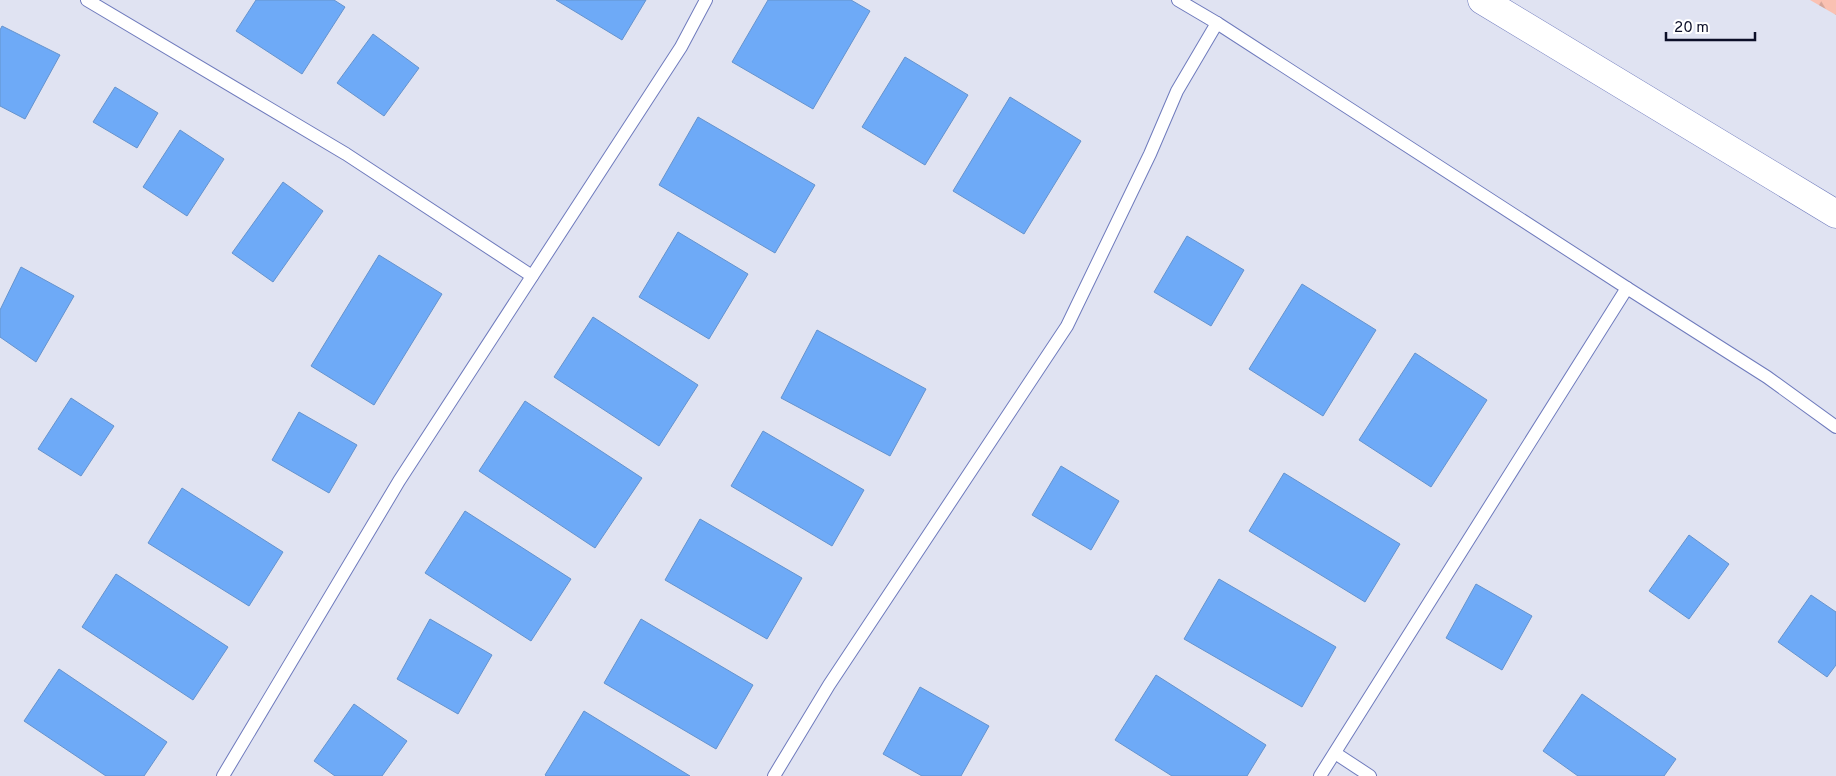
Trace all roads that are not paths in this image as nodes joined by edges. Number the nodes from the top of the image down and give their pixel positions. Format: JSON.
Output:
{"nodes":[{"id":1,"x":87,"y":0,"type":"edge"},
{"id":2,"x":706,"y":0,"type":"edge"},
{"id":3,"x":1178,"y":0,"type":"edge"},
{"id":4,"x":1482,"y":0,"type":"edge"},
{"id":5,"x":1217,"y":23,"type":"junction"},
{"id":6,"x":1836,"y":214,"type":"edge"},
{"id":7,"x":532,"y":276,"type":"junction"},
{"id":8,"x":1627,"y":288,"type":"junction"},
{"id":9,"x":1836,"y":426,"type":"edge"},
{"id":10,"x":1335,"y":753,"type":"junction"},
{"id":11,"x":223,"y":776,"type":"edge"},
{"id":12,"x":774,"y":776,"type":"edge"},
{"id":13,"x":1320,"y":776,"type":"edge"},
{"id":14,"x":1370,"y":776,"type":"edge"}],
"edges":[{"from":1,"to":7,"type":"lane"},
{"from":2,"to":7,"type":"lane"},
{"from":3,"to":5,"type":"lane"},
{"from":4,"to":6,"type":"main road"},
{"from":5,"to":8,"type":"lane"},
{"from":5,"to":12,"type":"lane"},
{"from":7,"to":11,"type":"lane"},
{"from":8,"to":9,"type":"lane"},
{"from":8,"to":10,"type":"lane"},
{"from":10,"to":13,"type":"lane"},
{"from":10,"to":14,"type":"lane"}]}
